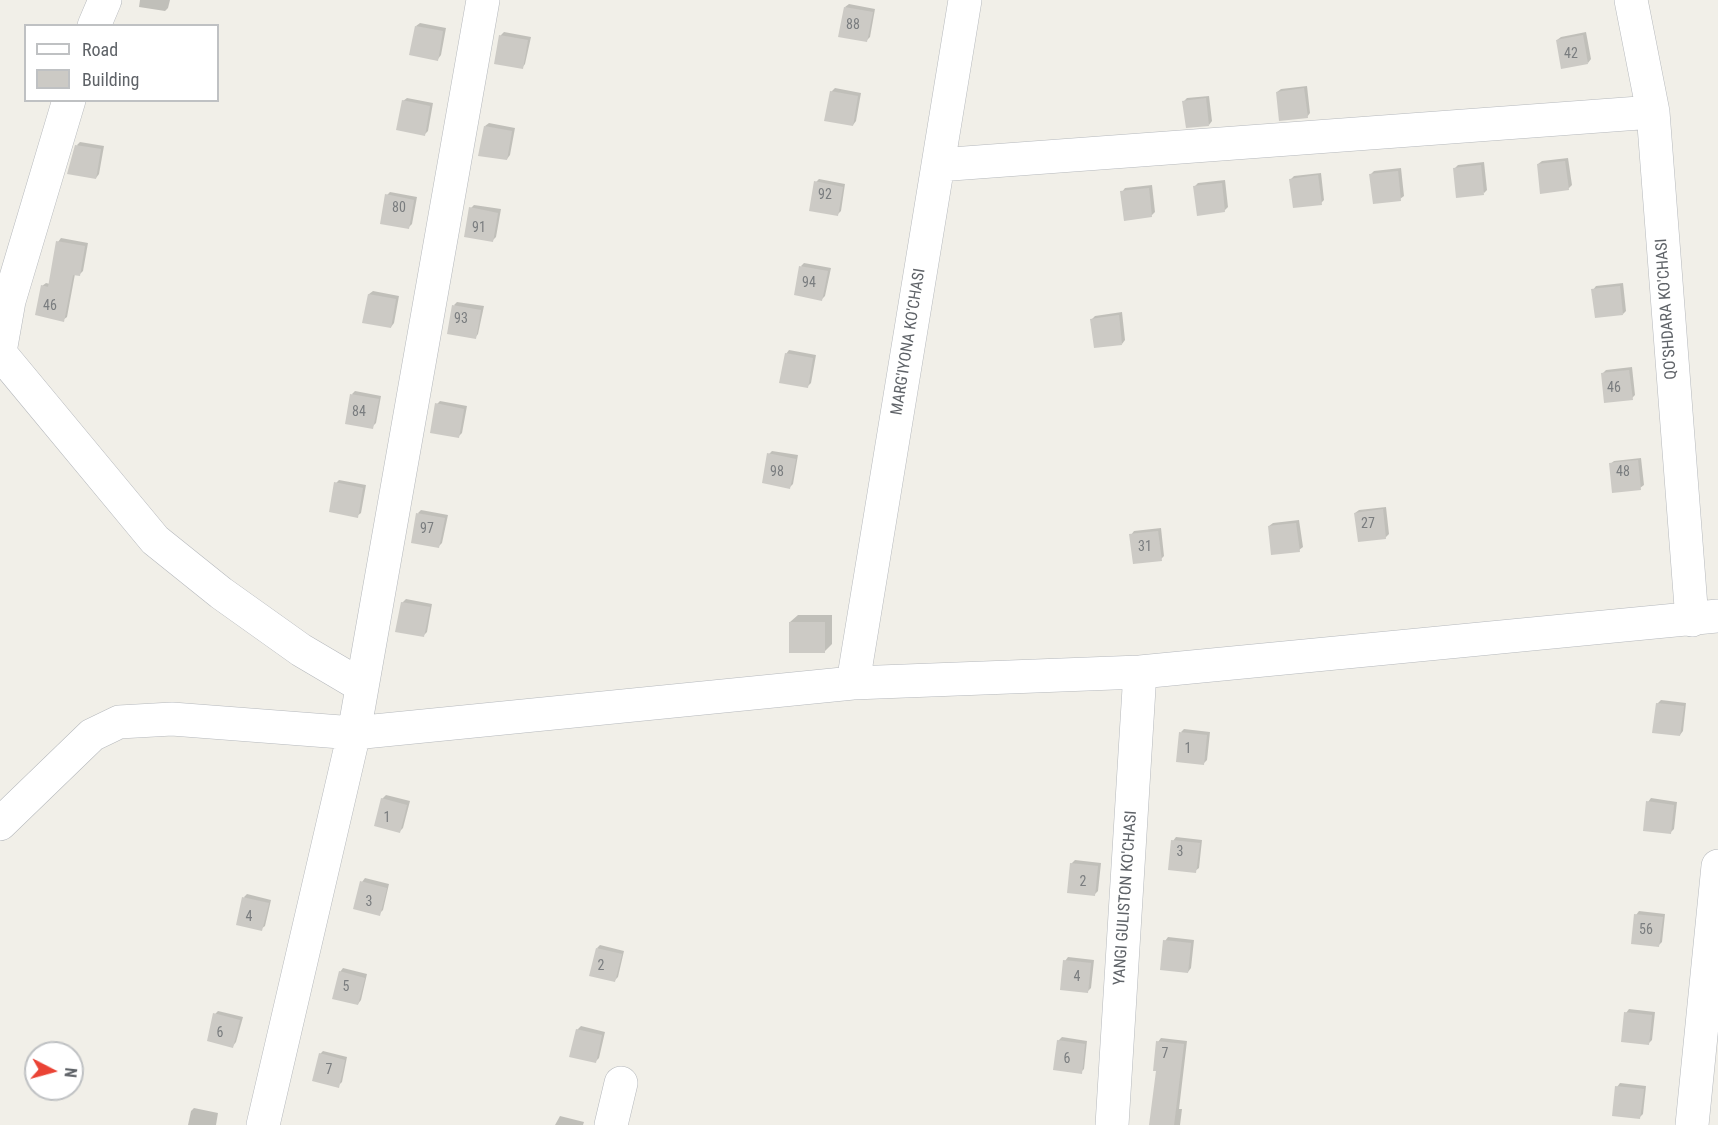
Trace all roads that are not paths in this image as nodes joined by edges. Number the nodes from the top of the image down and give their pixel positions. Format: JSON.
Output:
{"nodes":[{"id":1,"x":105,"y":0,"type":"edge"},
{"id":2,"x":483,"y":0,"type":"edge"},
{"id":3,"x":965,"y":0,"type":"edge"},
{"id":4,"x":1631,"y":0,"type":"edge"},
{"id":5,"x":95,"y":24,"type":"edge"},
{"id":6,"x":68,"y":102,"type":"edge"},
{"id":7,"x":1653,"y":112,"type":"junction"},
{"id":8,"x":938,"y":165,"type":"junction"},
{"id":9,"x":0,"y":352,"type":"edge"},
{"id":10,"x":1705,"y":618,"type":"edge"},
{"id":11,"x":1140,"y":672,"type":"junction"},
{"id":12,"x":853,"y":683,"type":"junction"},
{"id":13,"x":362,"y":686,"type":"junction"},
{"id":14,"x":354,"y":733,"type":"junction"},
{"id":15,"x":0,"y":824,"type":"edge"},
{"id":16,"x":1718,"y":866,"type":"edge"},
{"id":17,"x":621,"y":1083,"type":"dead end"},
{"id":18,"x":263,"y":1125,"type":"edge"},
{"id":19,"x":611,"y":1125,"type":"edge"},
{"id":20,"x":1112,"y":1125,"type":"edge"},
{"id":21,"x":1692,"y":1125,"type":"edge"}],
"edges":[{"from":1,"to":5,"type":"street"},
{"from":2,"to":13,"type":"street"},
{"from":3,"to":8,"type":"street","name":"MARG'IYONA KO'CHASI"},
{"from":4,"to":7,"type":"street","name":"QO'SHDARA KO'CHASI"},
{"from":6,"to":9,"type":"street"},
{"from":7,"to":8,"type":"street"},
{"from":7,"to":10,"type":"street","name":"QO'SHDARA KO'CHASI"},
{"from":8,"to":12,"type":"street","name":"MARG'IYONA KO'CHASI"},
{"from":9,"to":13,"type":"street"},
{"from":10,"to":11,"type":"street"},
{"from":11,"to":12,"type":"street"},
{"from":11,"to":20,"type":"street","name":"YANGI GULISTON KO'CHASI"},
{"from":12,"to":14,"type":"street"},
{"from":13,"to":14,"type":"street"},
{"from":14,"to":15,"type":"street"},
{"from":14,"to":18,"type":"street"},
{"from":16,"to":21,"type":"street"},
{"from":17,"to":19,"type":"street"}]}
